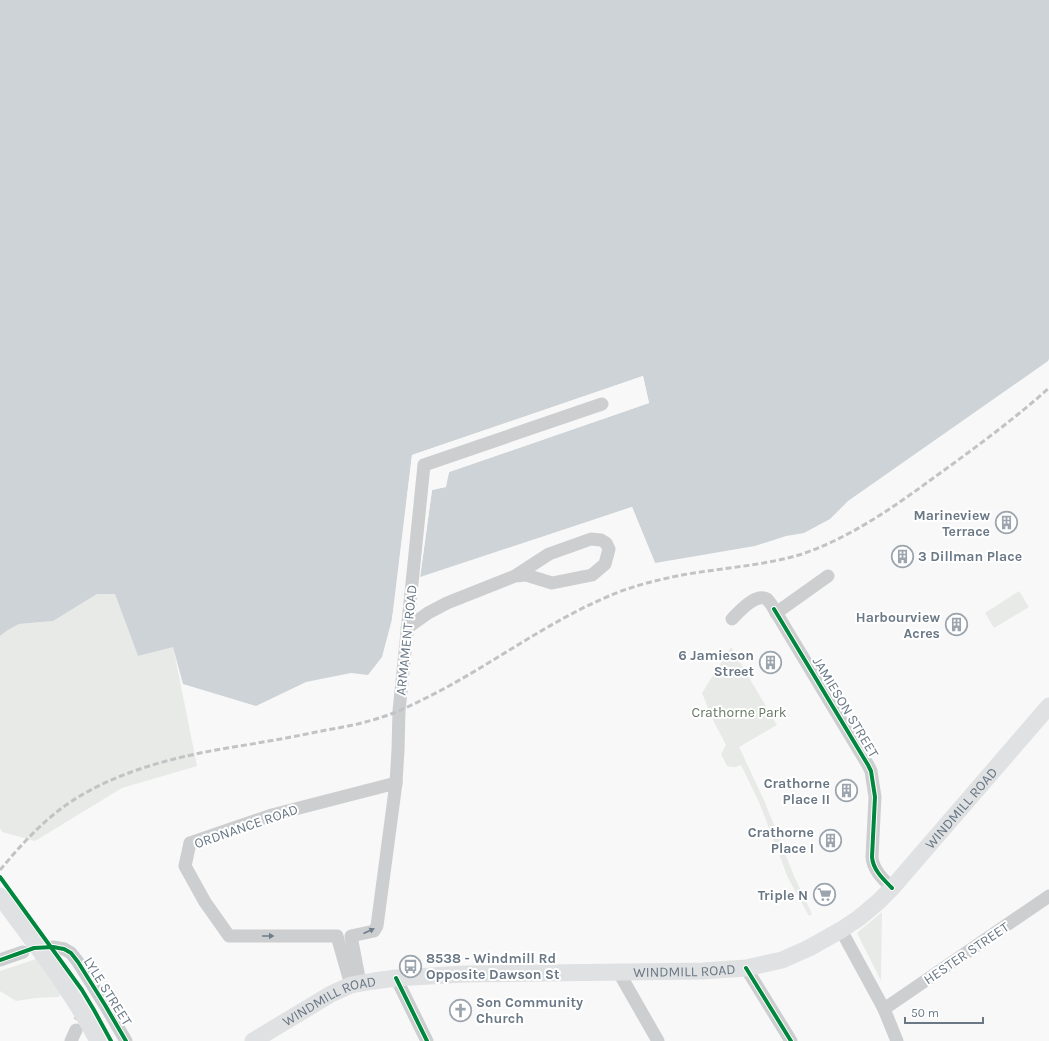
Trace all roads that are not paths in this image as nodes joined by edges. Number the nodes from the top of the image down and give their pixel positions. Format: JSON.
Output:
{"nodes":[{"id":1,"x":602,"y":404,"type":"dead end"},
{"id":2,"x":515,"y":576,"type":"junction"},
{"id":3,"x":828,"y":576,"type":"dead end"},
{"id":4,"x":775,"y":611,"type":"junction"},
{"id":5,"x":732,"y":619,"type":"dead end"},
{"id":6,"x":407,"y":628,"type":"junction"},
{"id":7,"x":1049,"y":706,"type":"edge"},
{"id":8,"x":396,"y":783,"type":"junction"},
{"id":9,"x":892,"y":888,"type":"junction"},
{"id":10,"x":0,"y":896,"type":"edge"},
{"id":11,"x":1049,"y":896,"type":"edge"},
{"id":12,"x":841,"y":930,"type":"junction"},
{"id":13,"x":337,"y":936,"type":"junction"},
{"id":14,"x":351,"y":936,"type":"junction"},
{"id":15,"x":53,"y":947,"type":"dead end"},
{"id":16,"x":23,"y":952,"type":"dead end"},
{"id":17,"x":0,"y":960,"type":"edge"},
{"id":18,"x":746,"y":968,"type":"junction"},
{"id":19,"x":618,"y":972,"type":"junction"},
{"id":20,"x":396,"y":978,"type":"junction"},
{"id":21,"x":356,"y":984,"type":"junction"},
{"id":22,"x":884,"y":1009,"type":"junction"},
{"id":23,"x":262,"y":1039,"type":"edge"},
{"id":24,"x":98,"y":1041,"type":"edge"},
{"id":25,"x":126,"y":1041,"type":"edge"},
{"id":26,"x":427,"y":1041,"type":"edge"},
{"id":27,"x":658,"y":1041,"type":"edge"},
{"id":28,"x":791,"y":1041,"type":"edge"},
{"id":29,"x":897,"y":1041,"type":"edge"}],
"edges":[{"from":1,"to":6,"type":"street","name":"ARMAMENT ROAD"},
{"from":2,"to":2,"type":"street"},
{"from":2,"to":6,"type":"street"},
{"from":3,"to":4,"type":"street"},
{"from":4,"to":5,"type":"street"},
{"from":4,"to":9,"type":"street","name":"JAMIESON STREET"},
{"from":6,"to":8,"type":"street","name":"ARMAMENT ROAD"},
{"from":7,"to":9,"type":"main road","name":"WINDMILL ROAD"},
{"from":8,"to":13,"type":"street","name":"ORDNANCE ROAD","one_way":true},
{"from":14,"to":8,"type":"street","name":"ARMAMENT ROAD","one_way":true},
{"from":9,"to":12,"type":"main road","name":"WINDMILL ROAD"},
{"from":10,"to":24,"type":"main road"},
{"from":11,"to":22,"type":"street","name":"HESTER STREET"},
{"from":12,"to":18,"type":"main road","name":"WINDMILL ROAD"},
{"from":12,"to":22,"type":"street"},
{"from":13,"to":14,"type":"street","name":"ARMAMENT ROAD"},
{"from":13,"to":21,"type":"street"},
{"from":14,"to":21,"type":"street"},
{"from":15,"to":25,"type":"street","name":"LYLE STREET"},
{"from":16,"to":17,"type":"street"},
{"from":18,"to":19,"type":"main road","name":"WINDMILL ROAD"},
{"from":18,"to":28,"type":"street"},
{"from":19,"to":20,"type":"main road","name":"WINDMILL ROAD"},
{"from":19,"to":27,"type":"street"},
{"from":20,"to":21,"type":"main road","name":"WINDMILL ROAD"},
{"from":20,"to":26,"type":"street"},
{"from":21,"to":23,"type":"main road","name":"WINDMILL ROAD"},
{"from":22,"to":29,"type":"street"}]}
